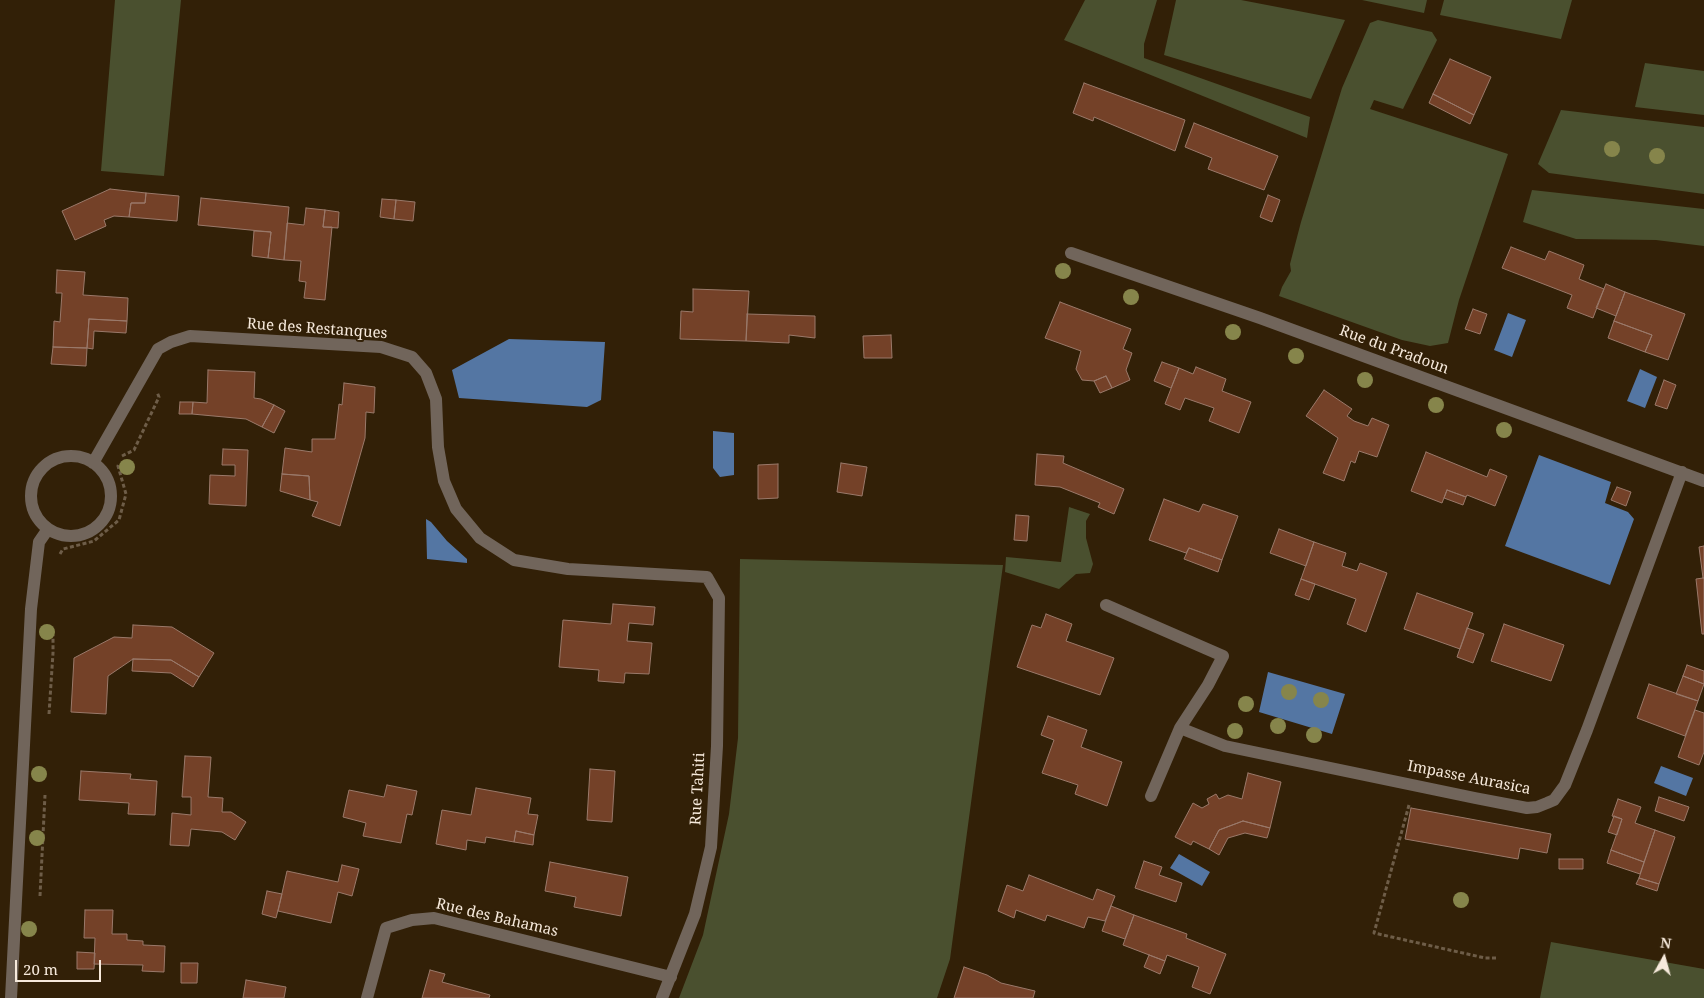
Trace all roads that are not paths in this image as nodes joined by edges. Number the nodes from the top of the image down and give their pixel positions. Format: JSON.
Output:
{"nodes":[{"id":1,"x":1072,"y":252,"type":"dead end"},
{"id":2,"x":93,"y":463,"type":"junction"},
{"id":3,"x":1682,"y":472,"type":"junction"},
{"id":4,"x":1704,"y":481,"type":"edge"},
{"id":5,"x":48,"y":529,"type":"junction"},
{"id":6,"x":707,"y":577,"type":"joint"},
{"id":7,"x":1106,"y":605,"type":"dead end"},
{"id":8,"x":1180,"y":728,"type":"junction"},
{"id":9,"x":1151,"y":796,"type":"dead end"},
{"id":10,"x":671,"y":977,"type":"junction"},
{"id":11,"x":11,"y":998,"type":"edge"},
{"id":12,"x":366,"y":998,"type":"edge"},
{"id":13,"x":662,"y":998,"type":"edge"}],
"edges":[{"from":1,"to":3,"type":"street","name":"Rue du Pradoun"},
{"from":2,"to":5,"type":"street"},
{"from":2,"to":5,"type":"street"},
{"from":2,"to":6,"type":"street","name":"Rue des Restanques"},
{"from":3,"to":4,"type":"street","name":"Rue du Pradoun"},
{"from":3,"to":8,"type":"street","name":"Impasse Aurasica"},
{"from":5,"to":11,"type":"street"},
{"from":6,"to":10,"type":"street","name":"Rue Tahiti"},
{"from":7,"to":8,"type":"street"},
{"from":8,"to":9,"type":"street"},
{"from":10,"to":12,"type":"street","name":"Rue des Bahamas"},
{"from":10,"to":13,"type":"street","name":"Rue Tahiti"}]}
